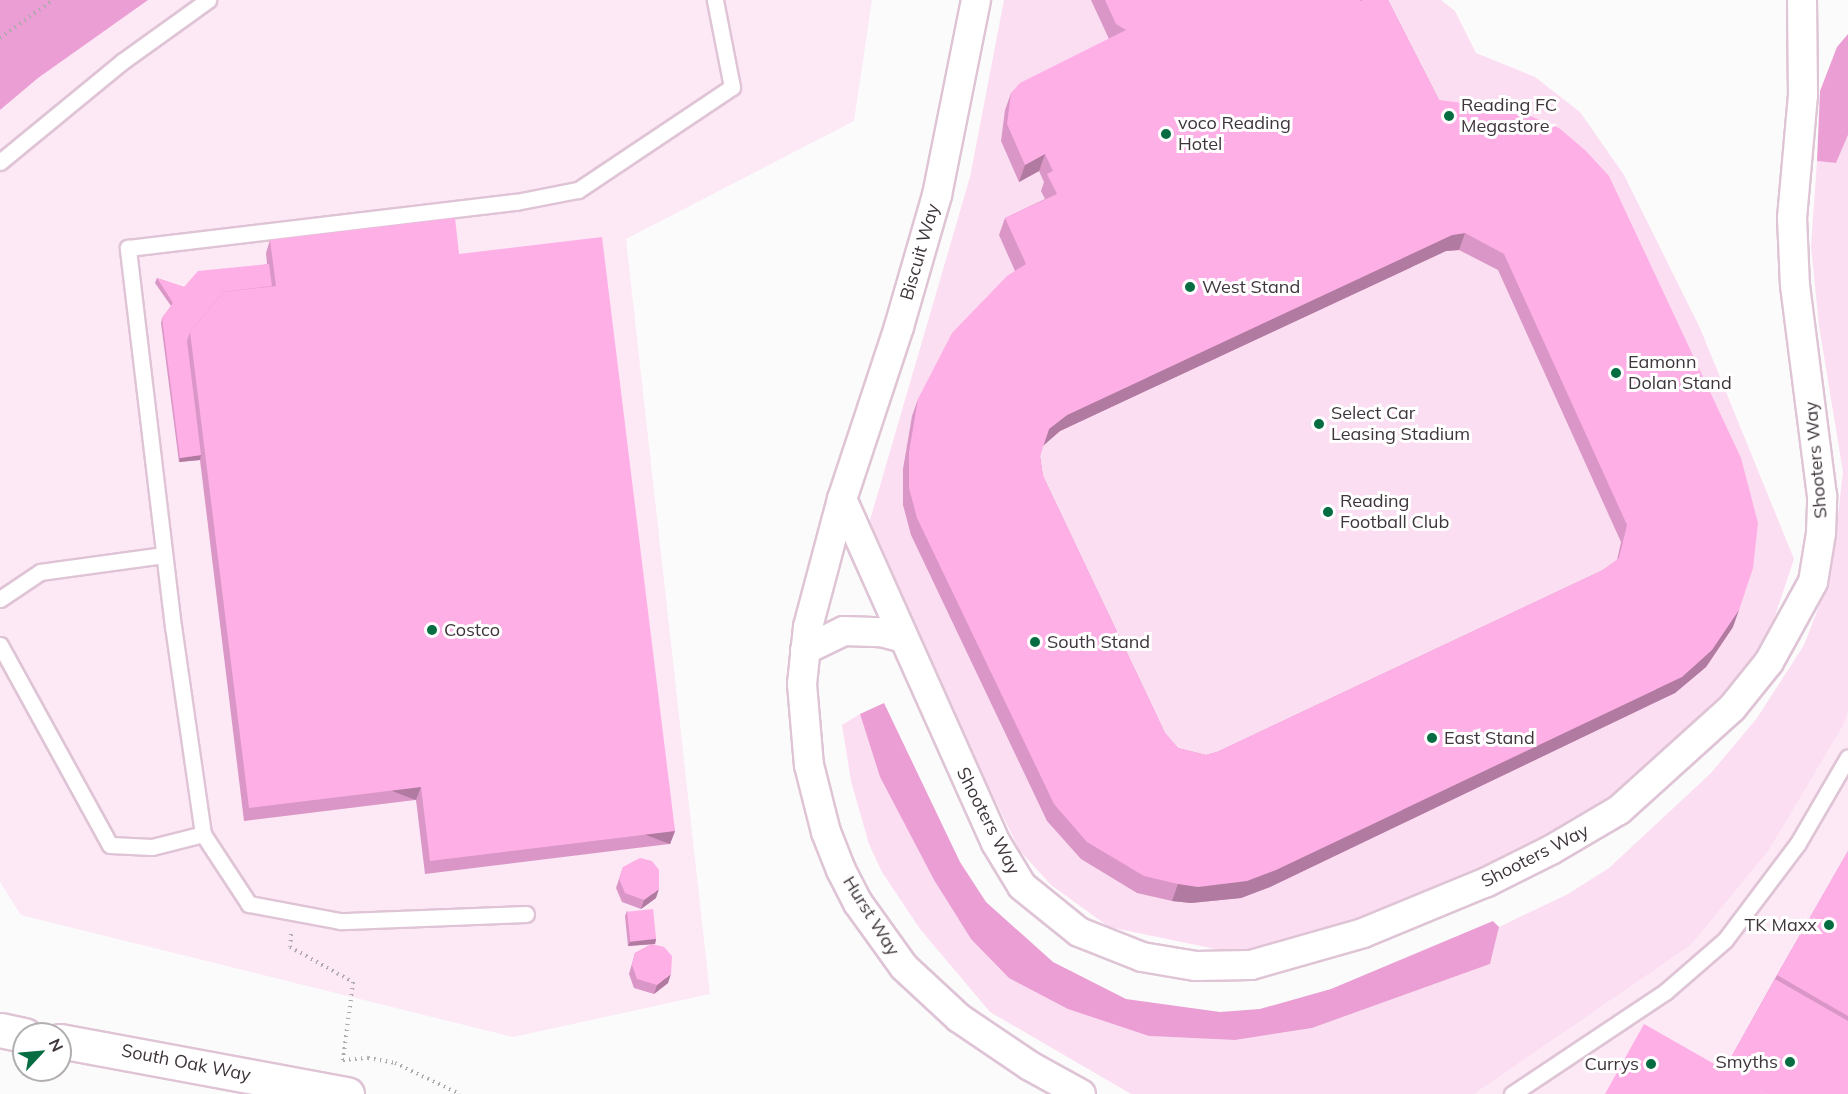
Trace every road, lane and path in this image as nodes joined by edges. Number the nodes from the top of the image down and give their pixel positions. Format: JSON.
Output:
{"nodes":[{"id":1,"x":53,"y":0,"type":"edge"},
{"id":2,"x":208,"y":0,"type":"edge"},
{"id":3,"x":715,"y":0,"type":"edge"},
{"id":4,"x":976,"y":0,"type":"edge"},
{"id":5,"x":1802,"y":0,"type":"edge"},
{"id":6,"x":0,"y":38,"type":"edge"},
{"id":7,"x":0,"y":162,"type":"edge"},
{"id":8,"x":842,"y":499,"type":"junction"},
{"id":9,"x":164,"y":555,"type":"junction"},
{"id":10,"x":0,"y":599,"type":"edge"},
{"id":11,"x":903,"y":638,"type":"junction"},
{"id":12,"x":0,"y":645,"type":"edge"},
{"id":13,"x":805,"y":650,"type":"junction"},
{"id":14,"x":1848,"y":757,"type":"edge"},
{"id":15,"x":203,"y":834,"type":"junction"},
{"id":16,"x":292,"y":912,"type":"junction"},
{"id":17,"x":526,"y":914,"type":"dead end"},
{"id":18,"x":72,"y":1043,"type":"edge"},
{"id":19,"x":343,"y":1060,"type":"dead end"},
{"id":20,"x":347,"y":1094,"type":"edge"},
{"id":21,"x":1081,"y":1094,"type":"edge"},
{"id":22,"x":1512,"y":1094,"type":"edge"}],
"edges":[{"from":1,"to":6,"type":"path"},
{"from":2,"to":7,"type":"lane"},
{"from":3,"to":9,"type":"lane"},
{"from":4,"to":8,"type":"street","name":"Biscuit Way"},
{"from":5,"to":11,"type":"street","name":"Shooters Way"},
{"from":8,"to":11,"type":"street","name":"Shooters Way"},
{"from":8,"to":13,"type":"street","name":"Hurst Way"},
{"from":9,"to":10,"type":"lane"},
{"from":9,"to":15,"type":"lane"},
{"from":11,"to":13,"type":"street"},
{"from":12,"to":15,"type":"lane"},
{"from":13,"to":21,"type":"street","name":"Hurst Way"},
{"from":14,"to":22,"type":"lane"},
{"from":15,"to":16,"type":"lane"},
{"from":16,"to":17,"type":"lane"},
{"from":16,"to":19,"type":"path"},
{"from":18,"to":20,"type":"street","name":"South Oak Way"}]}
